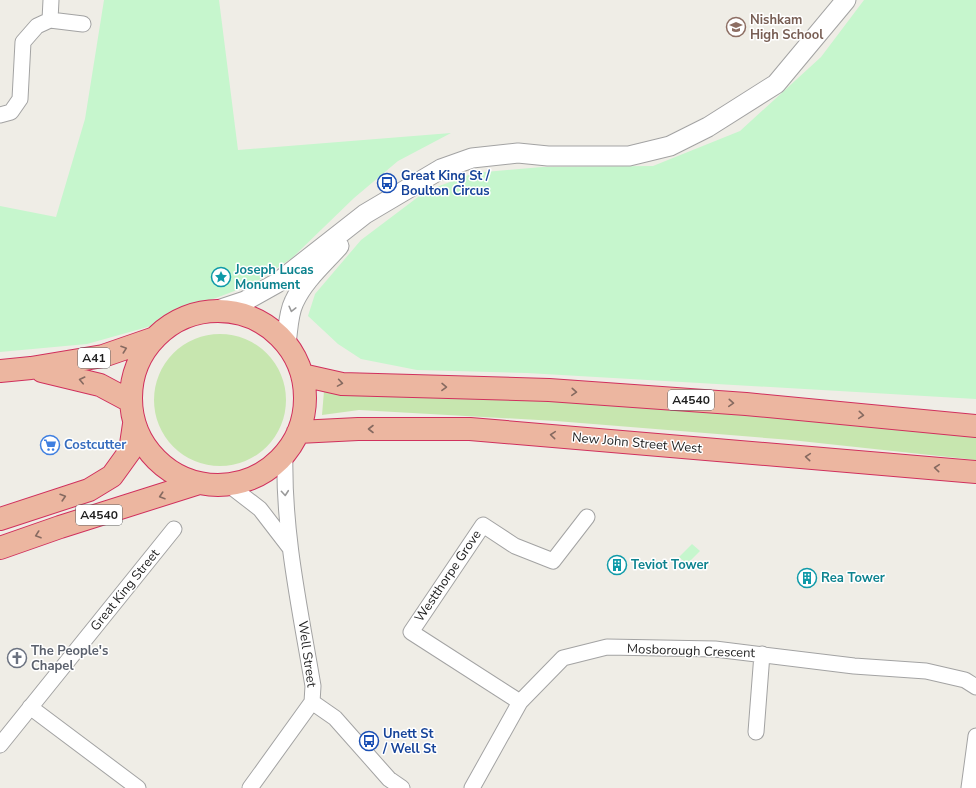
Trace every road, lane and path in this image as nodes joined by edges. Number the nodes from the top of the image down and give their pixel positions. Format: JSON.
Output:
{"nodes":[{"id":1,"x":51,"y":0,"type":"edge"},
{"id":2,"x":846,"y":0,"type":"edge"},
{"id":3,"x":50,"y":20,"type":"junction"},
{"id":4,"x":83,"y":24,"type":"dead end"},
{"id":5,"x":0,"y":116,"type":"edge"},
{"id":6,"x":365,"y":214,"type":"junction"},
{"id":7,"x":215,"y":311,"type":"junction"},
{"id":8,"x":155,"y":338,"type":"junction"},
{"id":9,"x":286,"y":344,"type":"junction"},
{"id":10,"x":31,"y":368,"type":"junction"},
{"id":11,"x":0,"y":370,"type":"edge"},
{"id":12,"x":302,"y":375,"type":"junction"},
{"id":13,"x":130,"y":401,"type":"junction"},
{"id":14,"x":134,"y":424,"type":"junction"},
{"id":15,"x":976,"y":426,"type":"edge"},
{"id":16,"x":298,"y":432,"type":"junction"},
{"id":17,"x":285,"y":454,"type":"junction"},
{"id":18,"x":976,"y":472,"type":"edge"},
{"id":19,"x":199,"y":483,"type":"junction"},
{"id":20,"x":228,"y":485,"type":"junction"},
{"id":21,"x":586,"y":517,"type":"dead end"},
{"id":22,"x":0,"y":519,"type":"edge"},
{"id":23,"x":174,"y":529,"type":"dead end"},
{"id":24,"x":0,"y":548,"type":"edge"},
{"id":25,"x":290,"y":548,"type":"junction"},
{"id":26,"x":762,"y":654,"type":"junction"},
{"id":27,"x":976,"y":687,"type":"edge"},
{"id":28,"x":312,"y":702,"type":"junction"},
{"id":29,"x":520,"y":702,"type":"junction"},
{"id":30,"x":30,"y":707,"type":"junction"},
{"id":31,"x":756,"y":732,"type":"dead end"},
{"id":32,"x":976,"y":736,"type":"edge"},
{"id":33,"x":0,"y":745,"type":"edge"},
{"id":34,"x":138,"y":788,"type":"edge"},
{"id":35,"x":250,"y":788,"type":"edge"},
{"id":36,"x":402,"y":788,"type":"edge"},
{"id":37,"x":472,"y":788,"type":"edge"},
{"id":38,"x":969,"y":788,"type":"edge"}],
"edges":[{"from":1,"to":3,"type":"street"},
{"from":2,"to":6,"type":"street"},
{"from":3,"to":4,"type":"street"},
{"from":3,"to":5,"type":"street"},
{"from":6,"to":7,"type":"street"},
{"from":6,"to":9,"type":"street","one_way":true},
{"from":7,"to":8,"type":"highway","number":"A4540"},
{"from":7,"to":9,"type":"highway","number":"A4540"},
{"from":10,"to":8,"type":"highway","number":"A41","one_way":true},
{"from":8,"to":13,"type":"highway","number":"A4540"},
{"from":9,"to":12,"type":"highway","number":"A4540"},
{"from":10,"to":11,"type":"highway","number":"A41"},
{"from":13,"to":10,"type":"highway","number":"A41","one_way":true},
{"from":12,"to":15,"type":"highway","number":"A4540","one_way":true},
{"from":12,"to":16,"type":"highway","number":"A4540"},
{"from":13,"to":14,"type":"highway","number":"A4540"},
{"from":14,"to":19,"type":"highway","number":"A4540"},
{"from":22,"to":14,"type":"highway","number":"A4540","one_way":true},
{"from":16,"to":17,"type":"highway","number":"A4540"},
{"from":18,"to":16,"type":"highway","name":"New John Street West","one_way":true},
{"from":17,"to":20,"type":"highway","number":"A4540"},
{"from":17,"to":25,"type":"street","name":"Well Street","one_way":true},
{"from":19,"to":20,"type":"highway","number":"A4540"},
{"from":19,"to":24,"type":"highway","number":"A4540","one_way":true},
{"from":20,"to":25,"type":"street","name":"Well Street"},
{"from":21,"to":29,"type":"street","name":"Westthorpe Grove"},
{"from":23,"to":30,"type":"street","name":"Great King Street"},
{"from":25,"to":28,"type":"street","name":"Well Street"},
{"from":26,"to":27,"type":"street","name":"Mosborough Crescent"},
{"from":26,"to":29,"type":"street","name":"Mosborough Crescent"},
{"from":26,"to":31,"type":"street"},
{"from":28,"to":35,"type":"street","name":"Well Street"},
{"from":28,"to":36,"type":"street"},
{"from":29,"to":37,"type":"street","name":"Mosborough Crescent"},
{"from":30,"to":33,"type":"street","name":"Great King Street"},
{"from":30,"to":34,"type":"street"},
{"from":32,"to":38,"type":"street"}]}
